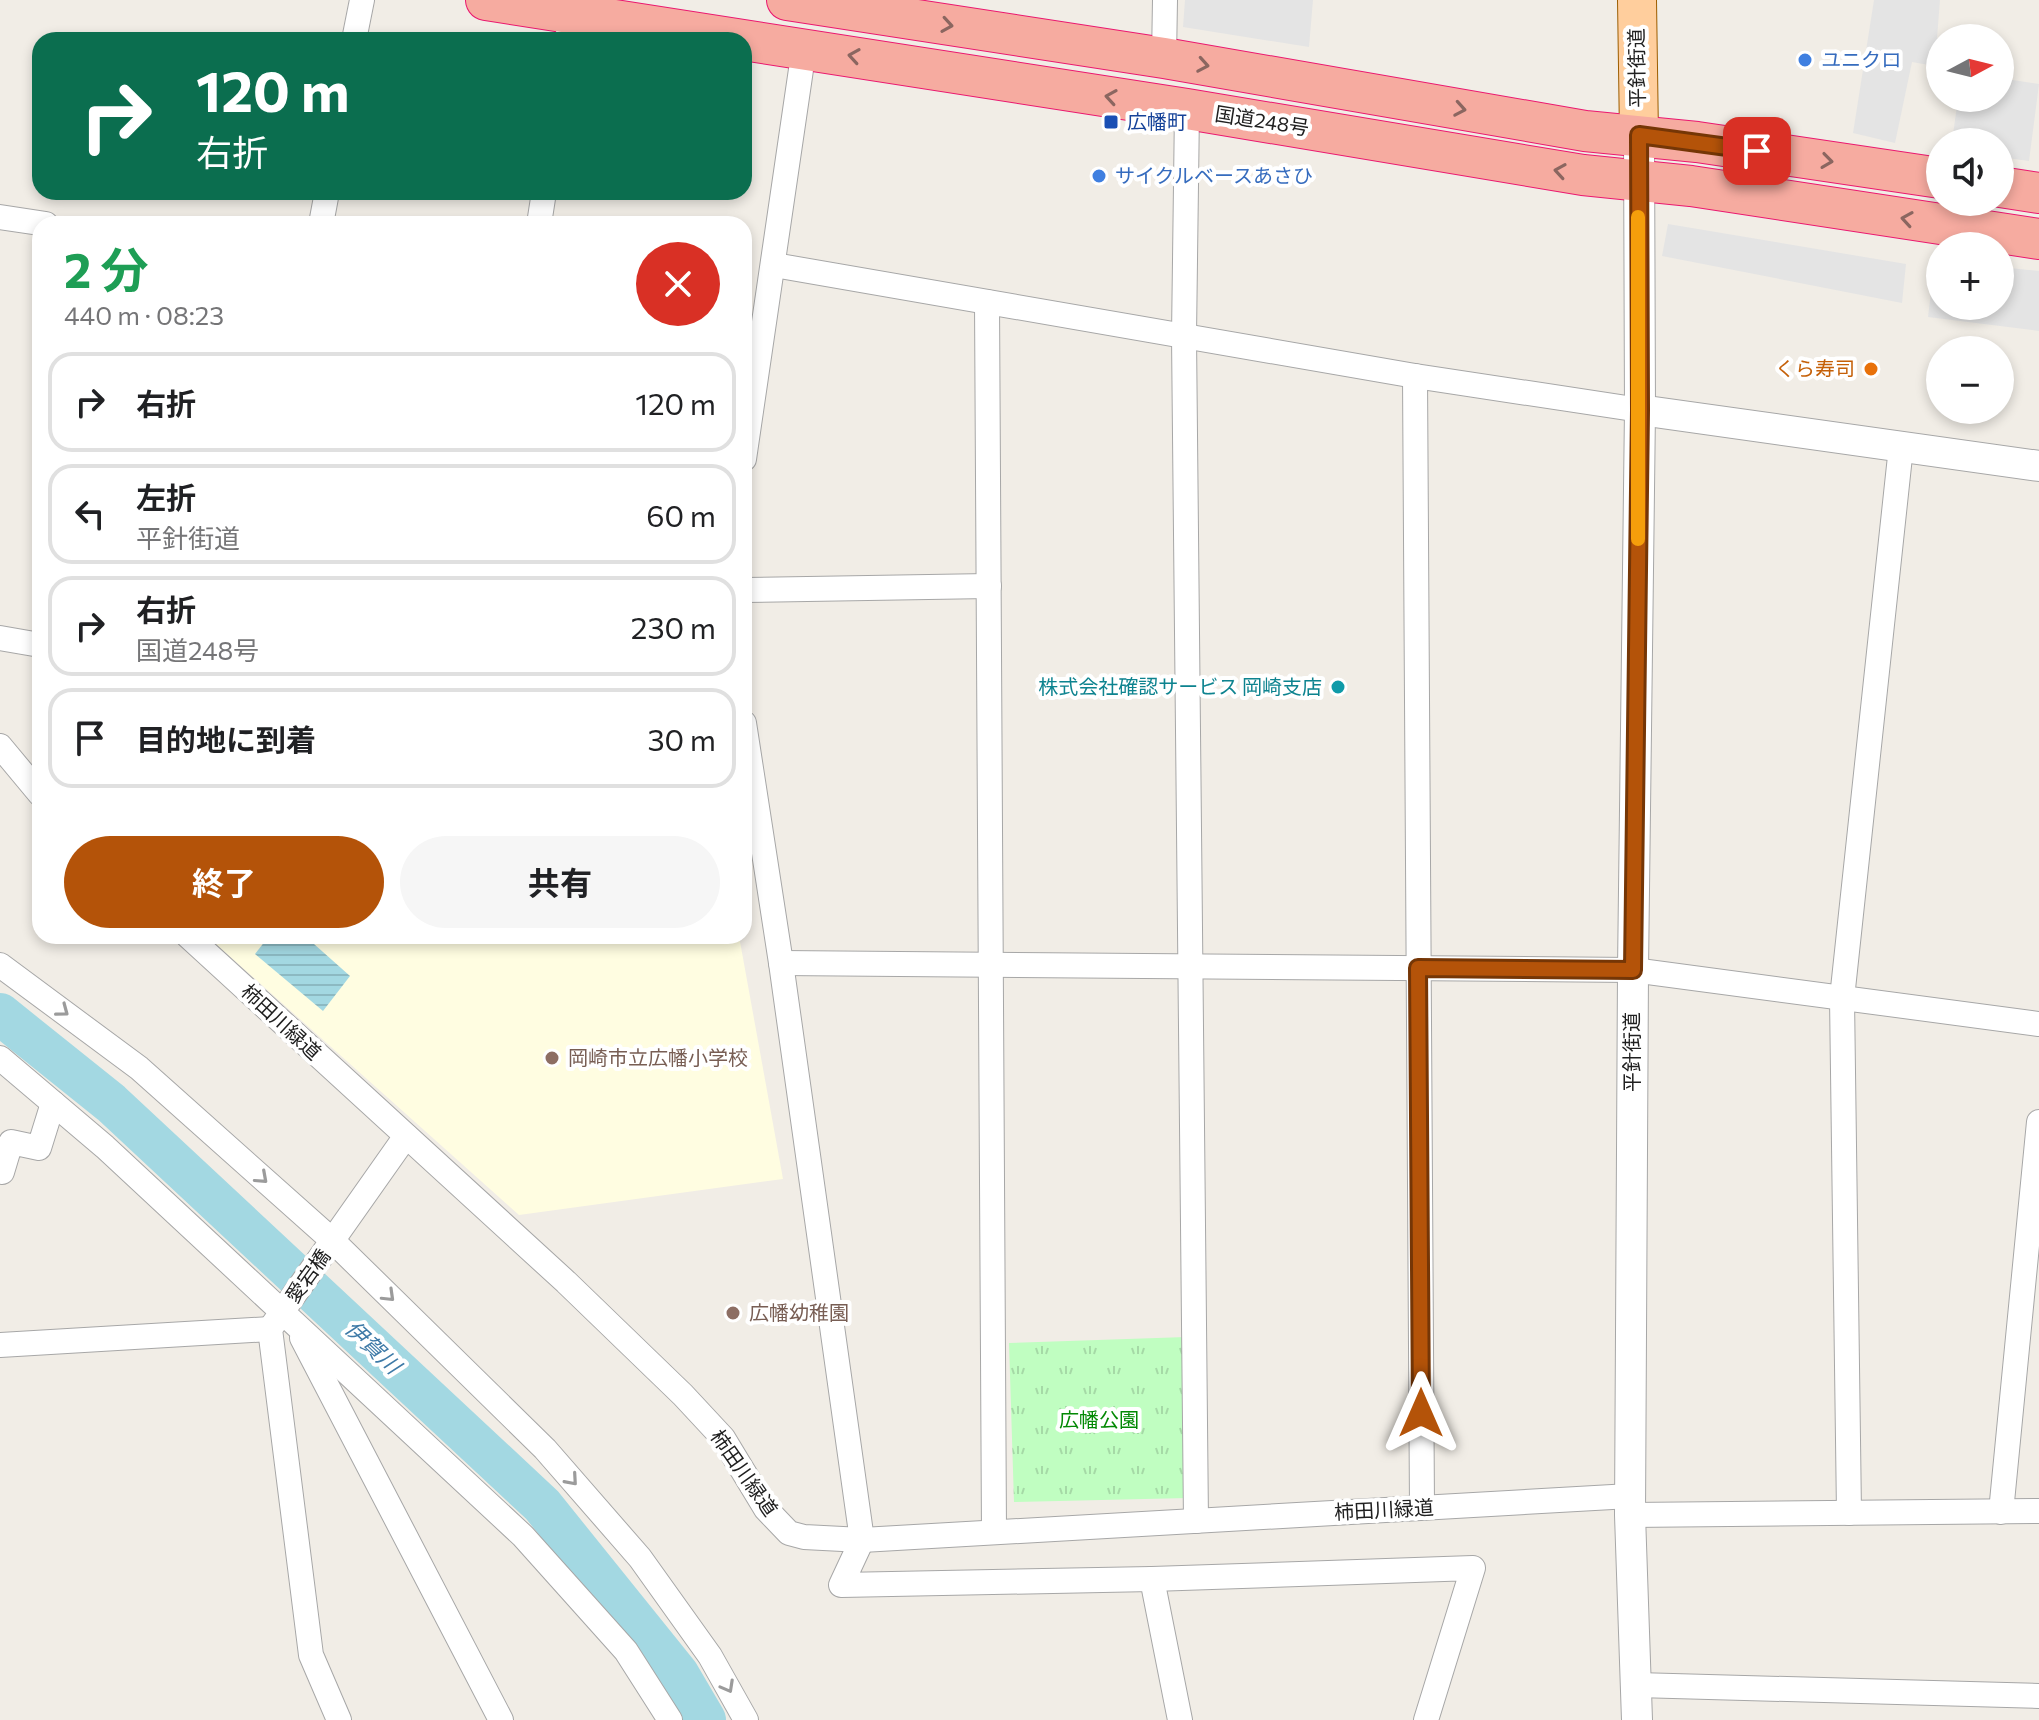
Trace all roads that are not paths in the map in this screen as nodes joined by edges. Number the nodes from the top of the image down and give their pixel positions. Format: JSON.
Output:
{"nodes":[{"id":1,"x":362,"y":0,"type":"edge"},
{"id":2,"x":486,"y":0,"type":"edge"},
{"id":3,"x":787,"y":0,"type":"edge"},
{"id":4,"x":1165,"y":0,"type":"edge"},
{"id":5,"x":1637,"y":0,"type":"edge"},
{"id":6,"x":569,"y":27,"type":"edge"},
{"id":7,"x":356,"y":32,"type":"edge"},
{"id":8,"x":622,"y":32,"type":"edge"},
{"id":9,"x":752,"y":44,"type":"edge"},
{"id":10,"x":804,"y":49,"type":"junction"},
{"id":11,"x":1164,"y":58,"type":"junction"},
{"id":12,"x":1187,"y":109,"type":"junction"},
{"id":13,"x":1639,"y":135,"type":"junction"},
{"id":14,"x":1926,"y":176,"type":"edge"},
{"id":15,"x":1638,"y":180,"type":"junction"},
{"id":16,"x":2014,"y":189,"type":"edge"},
{"id":17,"x":2039,"y":193,"type":"edge"},
{"id":18,"x":0,"y":217,"type":"edge"},
{"id":19,"x":32,"y":222,"type":"edge"},
{"id":20,"x":2039,"y":239,"type":"edge"},
{"id":21,"x":774,"y":265,"type":"junction"},
{"id":22,"x":987,"y":302,"type":"junction"},
{"id":23,"x":1184,"y":336,"type":"junction"},
{"id":24,"x":1415,"y":376,"type":"junction"},
{"id":25,"x":752,"y":407,"type":"edge"},
{"id":26,"x":1640,"y":410,"type":"junction"},
{"id":27,"x":1901,"y":447,"type":"junction"},
{"id":28,"x":2039,"y":466,"type":"edge"},
{"id":29,"x":989,"y":586,"type":"junction"},
{"id":30,"x":752,"y":590,"type":"edge"},
{"id":31,"x":0,"y":638,"type":"edge"},
{"id":32,"x":32,"y":644,"type":"edge"},
{"id":33,"x":0,"y":746,"type":"edge"},
{"id":34,"x":752,"y":775,"type":"edge"},
{"id":35,"x":32,"y":784,"type":"edge"},
{"id":36,"x":197,"y":944,"type":"edge"},
{"id":37,"x":781,"y":963,"type":"junction"},
{"id":38,"x":0,"y":965,"type":"edge"},
{"id":39,"x":991,"y":965,"type":"junction"},
{"id":40,"x":1191,"y":967,"type":"junction"},
{"id":41,"x":1418,"y":968,"type":"junction"},
{"id":42,"x":1633,"y":970,"type":"junction"},
{"id":43,"x":1842,"y":998,"type":"junction"},
{"id":44,"x":2039,"y":1024,"type":"edge"},
{"id":45,"x":0,"y":1058,"type":"edge"},
{"id":46,"x":53,"y":1103,"type":"junction"},
{"id":47,"x":2039,"y":1122,"type":"edge"},
{"id":48,"x":406,"y":1136,"type":"junction"},
{"id":49,"x":1,"y":1174,"type":"edge"},
{"id":50,"x":333,"y":1241,"type":"junction"},
{"id":51,"x":282,"y":1320,"type":"junction"},
{"id":52,"x":0,"y":1345,"type":"edge"},
{"id":53,"x":1630,"y":1505,"type":"junction"},
{"id":54,"x":1422,"y":1508,"type":"junction"},
{"id":55,"x":2039,"y":1511,"type":"edge"},
{"id":56,"x":2001,"y":1512,"type":"junction"},
{"id":57,"x":1849,"y":1513,"type":"junction"},
{"id":58,"x":1196,"y":1521,"type":"junction"},
{"id":59,"x":994,"y":1532,"type":"junction"},
{"id":60,"x":862,"y":1540,"type":"junction"},
{"id":61,"x":1152,"y":1579,"type":"junction"},
{"id":62,"x":1637,"y":1685,"type":"junction"},
{"id":63,"x":2039,"y":1696,"type":"edge"},
{"id":64,"x":339,"y":1720,"type":"edge"},
{"id":65,"x":501,"y":1720,"type":"edge"},
{"id":66,"x":670,"y":1720,"type":"edge"},
{"id":67,"x":746,"y":1720,"type":"edge"},
{"id":68,"x":1180,"y":1720,"type":"edge"},
{"id":69,"x":1426,"y":1720,"type":"edge"},
{"id":70,"x":1637,"y":1720,"type":"edge"}],
"edges":[{"from":1,"to":7,"type":"street"},
{"from":2,"to":6,"type":"highway","name":"国道248号"},
{"from":3,"to":11,"type":"highway","one_way":true},
{"from":4,"to":11,"type":"street"},
{"from":5,"to":13,"type":"main road","name":"平針街道"},
{"from":6,"to":8,"type":"highway","name":"国道248号"},
{"from":9,"to":10,"type":"highway","name":"国道248号"},
{"from":12,"to":10,"type":"highway","name":"国道248号","one_way":true},
{"from":10,"to":21,"type":"street"},
{"from":11,"to":13,"type":"highway","one_way":true},
{"from":15,"to":12,"type":"highway","name":"国道248号","one_way":true},
{"from":12,"to":23,"type":"street"},
{"from":13,"to":14,"type":"highway","one_way":true},
{"from":13,"to":15,"type":"street","name":"平針街道"},
{"from":20,"to":15,"type":"highway","name":"国道248号","one_way":true},
{"from":15,"to":26,"type":"street","name":"平針街道"},
{"from":16,"to":17,"type":"highway"},
{"from":18,"to":19,"type":"street"},
{"from":21,"to":22,"type":"street"},
{"from":21,"to":25,"type":"street"},
{"from":22,"to":23,"type":"street"},
{"from":22,"to":29,"type":"street"},
{"from":23,"to":24,"type":"street"},
{"from":23,"to":40,"type":"street"},
{"from":24,"to":26,"type":"street"},
{"from":24,"to":41,"type":"street"},
{"from":26,"to":27,"type":"street"},
{"from":26,"to":42,"type":"street","name":"平針街道"},
{"from":27,"to":28,"type":"street"},
{"from":27,"to":43,"type":"street"},
{"from":29,"to":30,"type":"street"},
{"from":29,"to":39,"type":"street"},
{"from":31,"to":32,"type":"street"},
{"from":33,"to":35,"type":"street"},
{"from":34,"to":37,"type":"street"},
{"from":36,"to":48,"type":"street","name":"柿田川緑道"},
{"from":37,"to":39,"type":"street"},
{"from":37,"to":60,"type":"street"},
{"from":38,"to":50,"type":"street","one_way":true},
{"from":39,"to":40,"type":"street"},
{"from":39,"to":59,"type":"street"},
{"from":40,"to":41,"type":"street"},
{"from":40,"to":58,"type":"street"},
{"from":41,"to":42,"type":"street"},
{"from":41,"to":54,"type":"street"},
{"from":42,"to":43,"type":"street"},
{"from":42,"to":53,"type":"street","name":"平針街道"},
{"from":43,"to":44,"type":"street"},
{"from":43,"to":57,"type":"street"},
{"from":45,"to":46,"type":"street"},
{"from":46,"to":49,"type":"street"},
{"from":46,"to":51,"type":"street"},
{"from":47,"to":56,"type":"street"},
{"from":48,"to":50,"type":"street","name":"愛宕橋"},
{"from":48,"to":60,"type":"street","name":"柿田川緑道"},
{"from":50,"to":51,"type":"street","name":"愛宕橋"},
{"from":50,"to":67,"type":"street","one_way":true},
{"from":51,"to":52,"type":"street"},
{"from":51,"to":64,"type":"street"},
{"from":51,"to":65,"type":"street"},
{"from":51,"to":66,"type":"street"},
{"from":53,"to":54,"type":"street","name":"柿田川緑道"},
{"from":53,"to":57,"type":"street","name":"柿田川緑道"},
{"from":53,"to":62,"type":"street","name":"平針街道"},
{"from":54,"to":58,"type":"street","name":"柿田川緑道"},
{"from":55,"to":56,"type":"street","name":"柿田川緑道"},
{"from":56,"to":57,"type":"street","name":"柿田川緑道"},
{"from":58,"to":59,"type":"street","name":"柿田川緑道"},
{"from":59,"to":60,"type":"street","name":"柿田川緑道"},
{"from":60,"to":61,"type":"street"},
{"from":61,"to":68,"type":"street"},
{"from":61,"to":69,"type":"street"},
{"from":62,"to":63,"type":"street"},
{"from":62,"to":70,"type":"street","name":"平針街道"}]}
